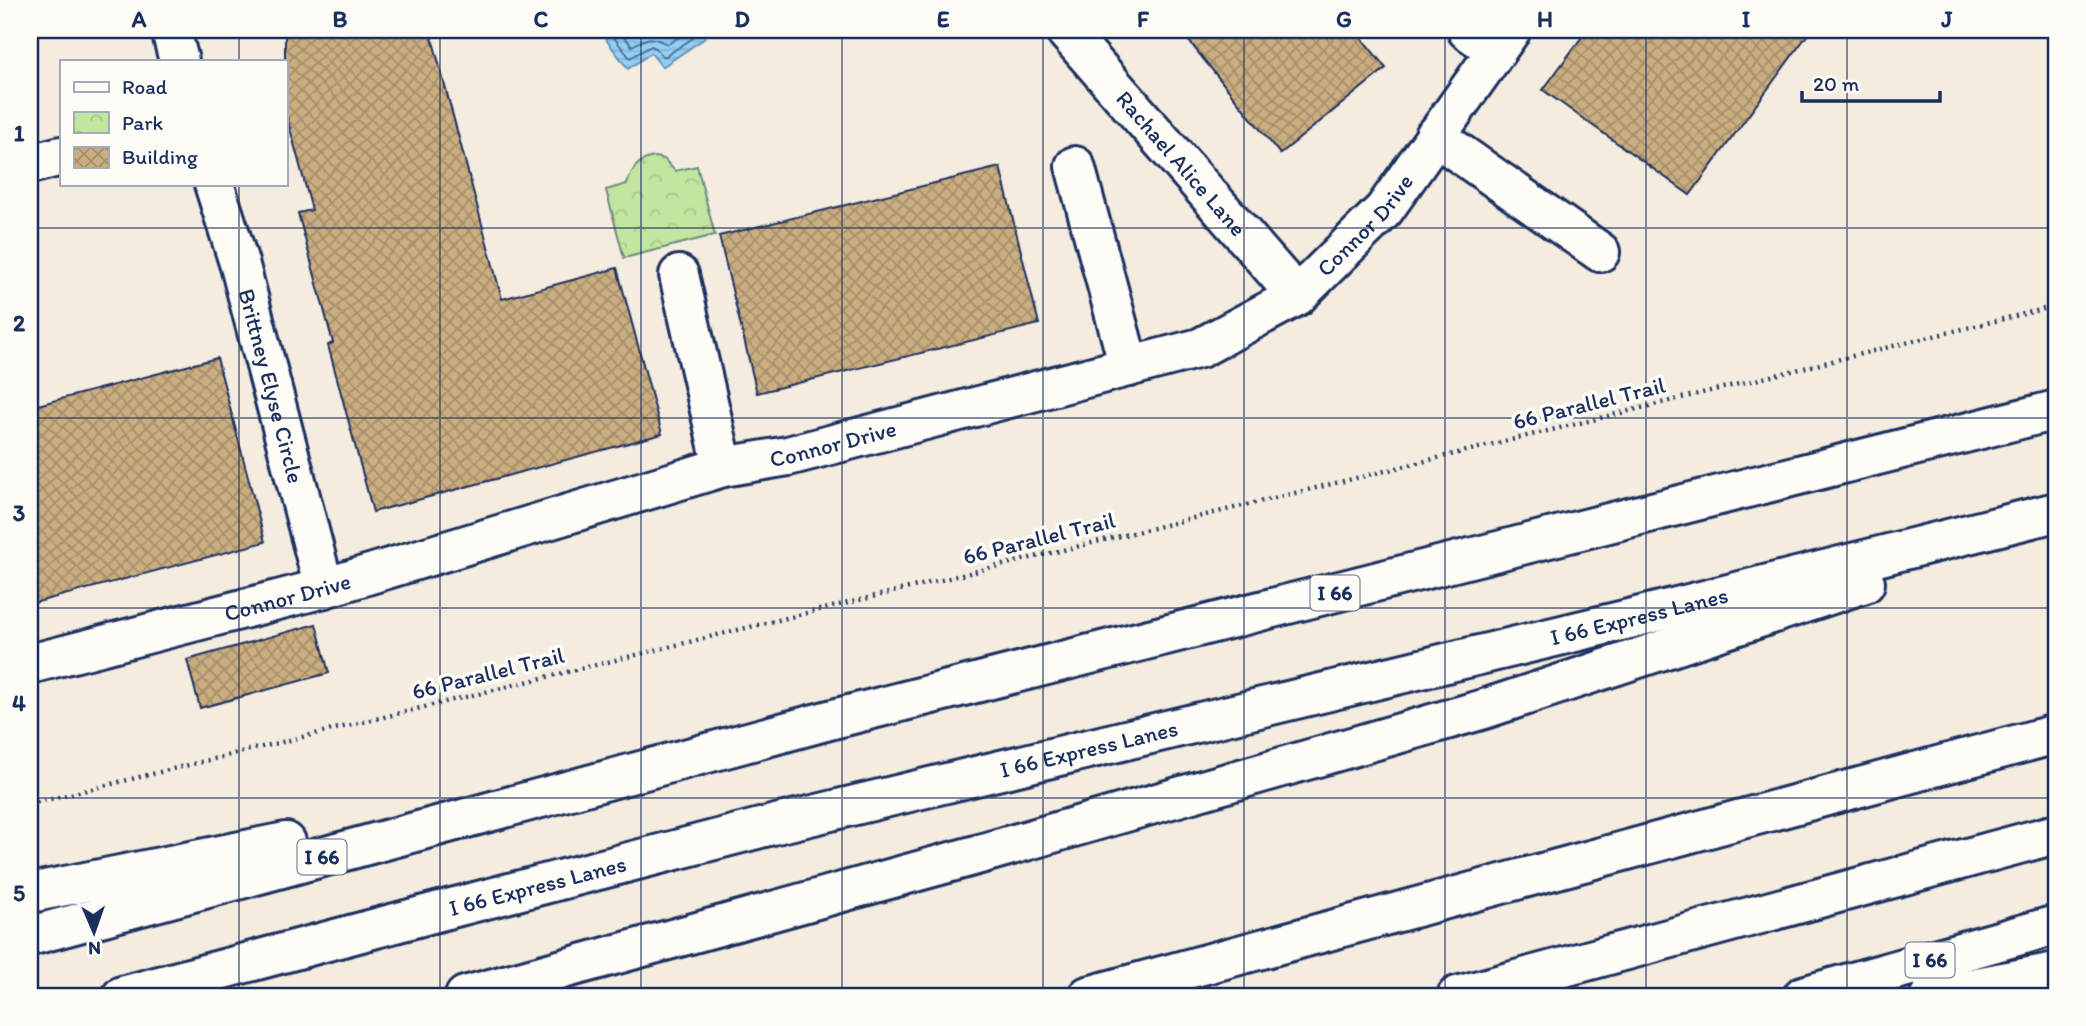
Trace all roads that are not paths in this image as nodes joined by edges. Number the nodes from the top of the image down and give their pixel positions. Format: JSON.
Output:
{"nodes":[{"id":1,"x":171,"y":30,"type":"edge"},
{"id":2,"x":1065,"y":30,"type":"edge"},
{"id":3,"x":1491,"y":36,"type":"edge"},
{"id":4,"x":179,"y":60,"type":"edge"},
{"id":5,"x":1435,"y":136,"type":"junction"},
{"id":6,"x":60,"y":156,"type":"edge"},
{"id":7,"x":30,"y":164,"type":"edge"},
{"id":8,"x":1075,"y":166,"type":"dead end"},
{"id":9,"x":215,"y":186,"type":"edge"},
{"id":10,"x":1601,"y":252,"type":"dead end"},
{"id":11,"x":679,"y":275,"type":"dead end"},
{"id":12,"x":1297,"y":296,"type":"junction"},
{"id":13,"x":1129,"y":367,"type":"junction"},
{"id":14,"x":2056,"y":410,"type":"edge"},
{"id":15,"x":723,"y":467,"type":"junction"},
{"id":16,"x":2056,"y":512,"type":"edge"},
{"id":17,"x":2056,"y":520,"type":"edge"},
{"id":18,"x":324,"y":588,"type":"junction"},
{"id":19,"x":30,"y":664,"type":"edge"},
{"id":20,"x":2056,"y":734,"type":"edge"},
{"id":21,"x":614,"y":778,"type":"junction"},
{"id":22,"x":2056,"y":834,"type":"edge"},
{"id":23,"x":30,"y":893,"type":"edge"},
{"id":24,"x":2056,"y":925,"type":"edge"},
{"id":25,"x":30,"y":936,"type":"edge"},
{"id":26,"x":2056,"y":972,"type":"edge"},
{"id":27,"x":122,"y":996,"type":"edge"},
{"id":28,"x":465,"y":996,"type":"edge"},
{"id":29,"x":1088,"y":996,"type":"edge"},
{"id":30,"x":1457,"y":996,"type":"edge"},
{"id":31,"x":1803,"y":996,"type":"edge"},
{"id":32,"x":1930,"y":996,"type":"edge"}],
"edges":[{"from":1,"to":4,"type":"main road"},
{"from":2,"to":12,"type":"main road","name":"Rachael Alice Lane"},
{"from":3,"to":5,"type":"main road","name":"Connor Drive"},
{"from":5,"to":10,"type":"main road"},
{"from":5,"to":12,"type":"main road","name":"Connor Drive"},
{"from":6,"to":7,"type":"main road"},
{"from":8,"to":13,"type":"main road"},
{"from":9,"to":18,"type":"main road","name":"Brittney Elyse Circle"},
{"from":11,"to":15,"type":"main road"},
{"from":12,"to":13,"type":"main road","name":"Connor Drive"},
{"from":13,"to":15,"type":"main road","name":"Connor Drive"},
{"from":14,"to":21,"type":"main road","number":"I 66"},
{"from":15,"to":18,"type":"main road","name":"Connor Drive"},
{"from":16,"to":27,"type":"main road","name":"I 66 Express Lanes"},
{"from":17,"to":28,"type":"main road"},
{"from":18,"to":19,"type":"main road","name":"Connor Drive"},
{"from":20,"to":29,"type":"main road"},
{"from":21,"to":23,"type":"main road"},
{"from":21,"to":25,"type":"main road","number":"I 66"},
{"from":22,"to":30,"type":"main road"},
{"from":24,"to":31,"type":"main road","number":"I 66"},
{"from":26,"to":32,"type":"main road"}]}
